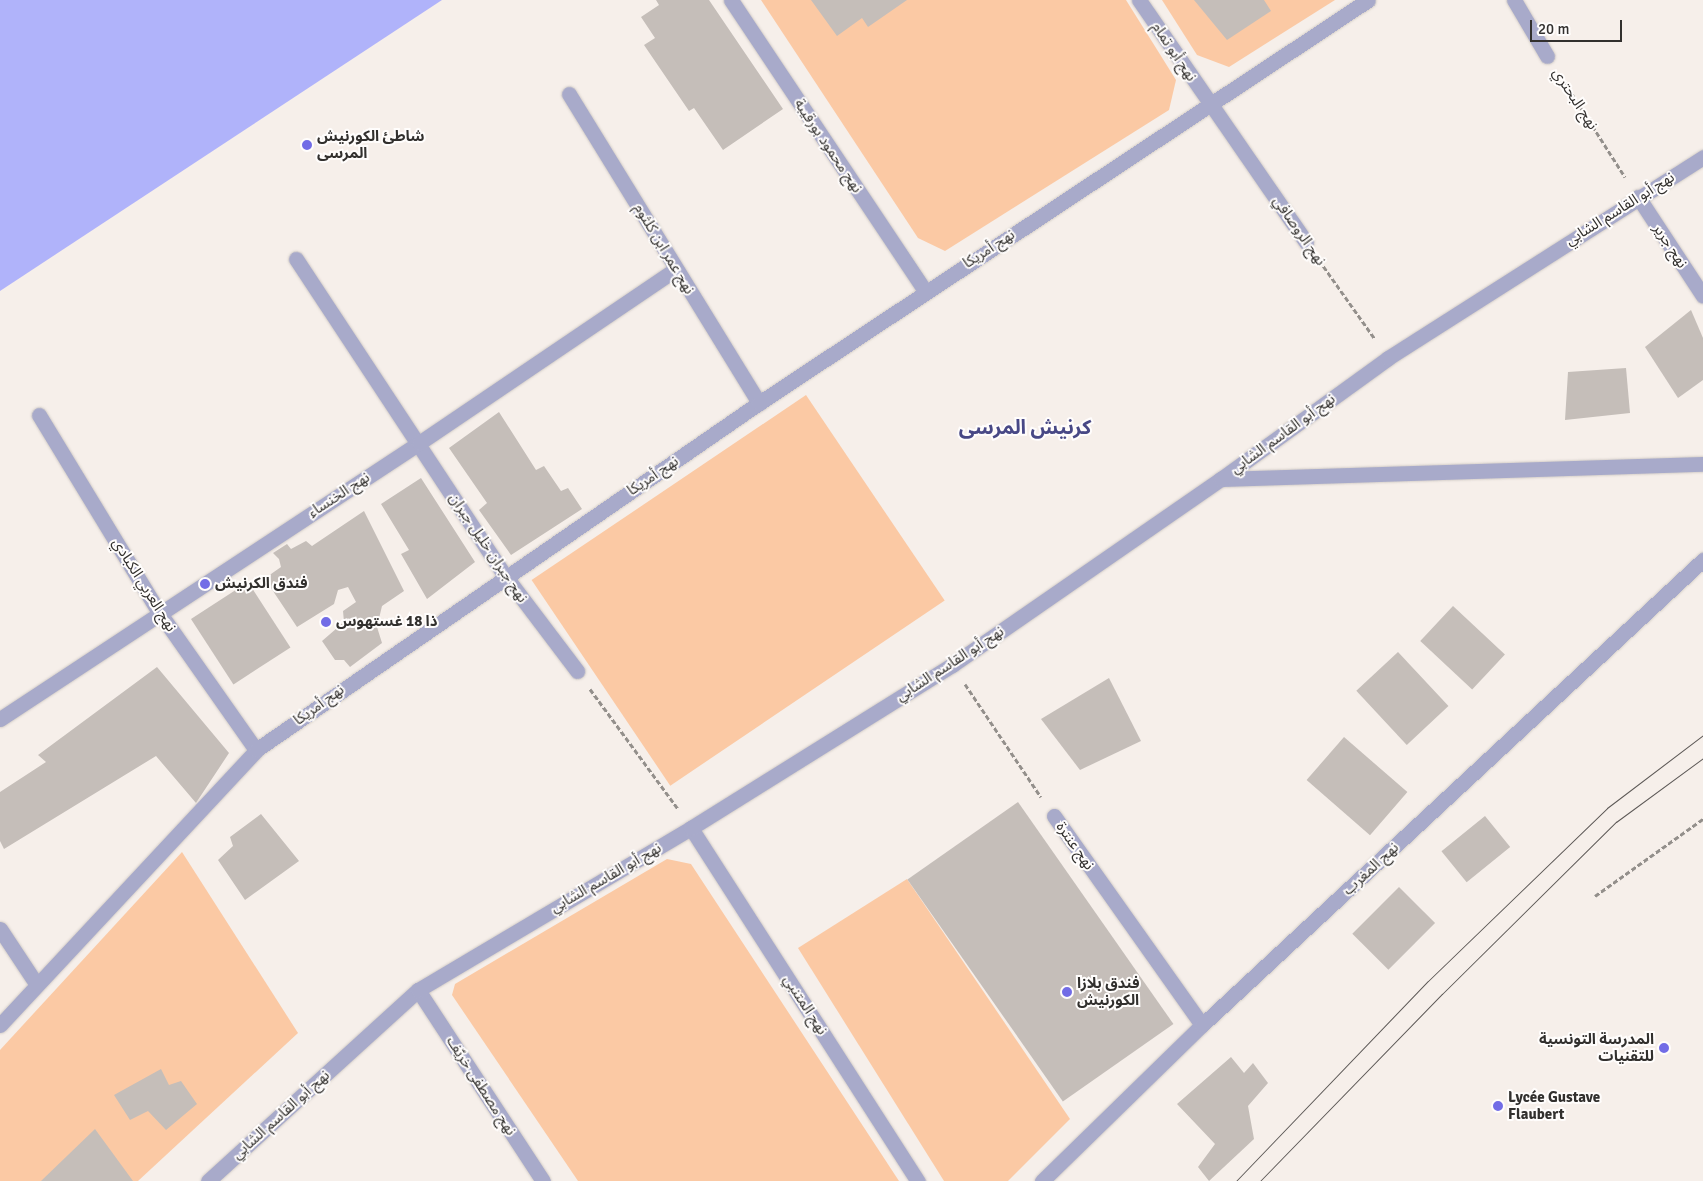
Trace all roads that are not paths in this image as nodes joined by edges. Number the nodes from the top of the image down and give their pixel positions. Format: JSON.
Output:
{"nodes":[{"id":1,"x":732,"y":0,"type":"edge"},
{"id":2,"x":1139,"y":0,"type":"edge"},
{"id":3,"x":1368,"y":0,"type":"edge"},
{"id":4,"x":1514,"y":0,"type":"edge"},
{"id":5,"x":1547,"y":56,"type":"road end"},
{"id":6,"x":569,"y":94,"type":"dead end"},
{"id":7,"x":1209,"y":104,"type":"junction"},
{"id":8,"x":1703,"y":157,"type":"edge"},
{"id":9,"x":1638,"y":197,"type":"junction"},
{"id":10,"x":1306,"y":242,"type":"road end"},
{"id":11,"x":296,"y":260,"type":"dead end"},
{"id":12,"x":676,"y":269,"type":"junction"},
{"id":13,"x":925,"y":291,"type":"junction"},
{"id":14,"x":1703,"y":296,"type":"edge"},
{"id":15,"x":759,"y":403,"type":"junction"},
{"id":16,"x":38,"y":415,"type":"dead end"},
{"id":17,"x":419,"y":443,"type":"junction"},
{"id":18,"x":1703,"y":464,"type":"edge"},
{"id":19,"x":1221,"y":479,"type":"junction"},
{"id":20,"x":1703,"y":560,"type":"edge"},
{"id":21,"x":506,"y":577,"type":"junction"},
{"id":22,"x":159,"y":612,"type":"junction"},
{"id":23,"x":577,"y":671,"type":"road end"},
{"id":24,"x":0,"y":718,"type":"edge"},
{"id":25,"x":256,"y":750,"type":"junction"},
{"id":26,"x":1054,"y":816,"type":"road end"},
{"id":27,"x":692,"y":828,"type":"junction"},
{"id":28,"x":0,"y":930,"type":"edge"},
{"id":29,"x":37,"y":984,"type":"junction"},
{"id":30,"x":418,"y":990,"type":"junction"},
{"id":31,"x":0,"y":1025,"type":"edge"},
{"id":32,"x":1202,"y":1025,"type":"junction"},
{"id":33,"x":208,"y":1181,"type":"edge"},
{"id":34,"x":543,"y":1181,"type":"edge"},
{"id":35,"x":918,"y":1181,"type":"edge"},
{"id":36,"x":1042,"y":1181,"type":"edge"}],
"edges":[{"from":1,"to":13,"type":"street","name":"نهج محمود بورقيبة"},
{"from":2,"to":7,"type":"street","name":"نهج أبو تمام"},
{"from":3,"to":7,"type":"street","name":"نهج أمريكا"},
{"from":4,"to":5,"type":"street","name":"نهج البحتري"},
{"from":6,"to":12,"type":"street","name":"نهج عمر ابن كلثوم"},
{"from":7,"to":10,"type":"street","name":"نهج الروصافي"},
{"from":7,"to":13,"type":"street","name":"نهج أمريكا"},
{"from":8,"to":9,"type":"street","name":"نهج أبو القاسم الشابي"},
{"from":9,"to":14,"type":"street","name":"نهج جرير"},
{"from":9,"to":19,"type":"street","name":"نهج أبو القاسم الشابي"},
{"from":11,"to":17,"type":"street","name":"نهج جبران خليل جبران"},
{"from":12,"to":15,"type":"street","name":"نهج عمر ابن كلثوم"},
{"from":12,"to":17,"type":"street","name":"نهج الخنساء"},
{"from":13,"to":15,"type":"street","name":"نهج أمريكا"},
{"from":15,"to":21,"type":"street","name":"نهج أمريكا"},
{"from":16,"to":22,"type":"street","name":"نهج العربي الكبادي"},
{"from":17,"to":21,"type":"street","name":"نهج جبران خليل جبران"},
{"from":17,"to":22,"type":"street","name":"نهج الخنساء"},
{"from":18,"to":19,"type":"street"},
{"from":19,"to":27,"type":"street","name":"نهج أبو القاسم الشابي"},
{"from":20,"to":32,"type":"street","name":"نهج المغرب"},
{"from":21,"to":23,"type":"street","name":"نهج جبران خليل جبران"},
{"from":21,"to":25,"type":"street","name":"نهج أمريكا"},
{"from":22,"to":24,"type":"street","name":"نهج الخنساء"},
{"from":22,"to":25,"type":"street","name":"نهج العربي الكبادي"},
{"from":25,"to":29,"type":"street","name":"نهج أمريكا"},
{"from":26,"to":32,"type":"street","name":"نهج عنترة"},
{"from":27,"to":30,"type":"street","name":"نهج أبو القاسم الشابي"},
{"from":27,"to":35,"type":"street","name":"نهج المتنبي"},
{"from":28,"to":29,"type":"street"},
{"from":29,"to":31,"type":"street","name":"نهج أمريكا"},
{"from":30,"to":33,"type":"street","name":"نهج أبو القاسم الشابي"},
{"from":30,"to":34,"type":"street","name":"نهج مصطفى خريّف"},
{"from":32,"to":36,"type":"street","name":"نهج المغرب"}]}
